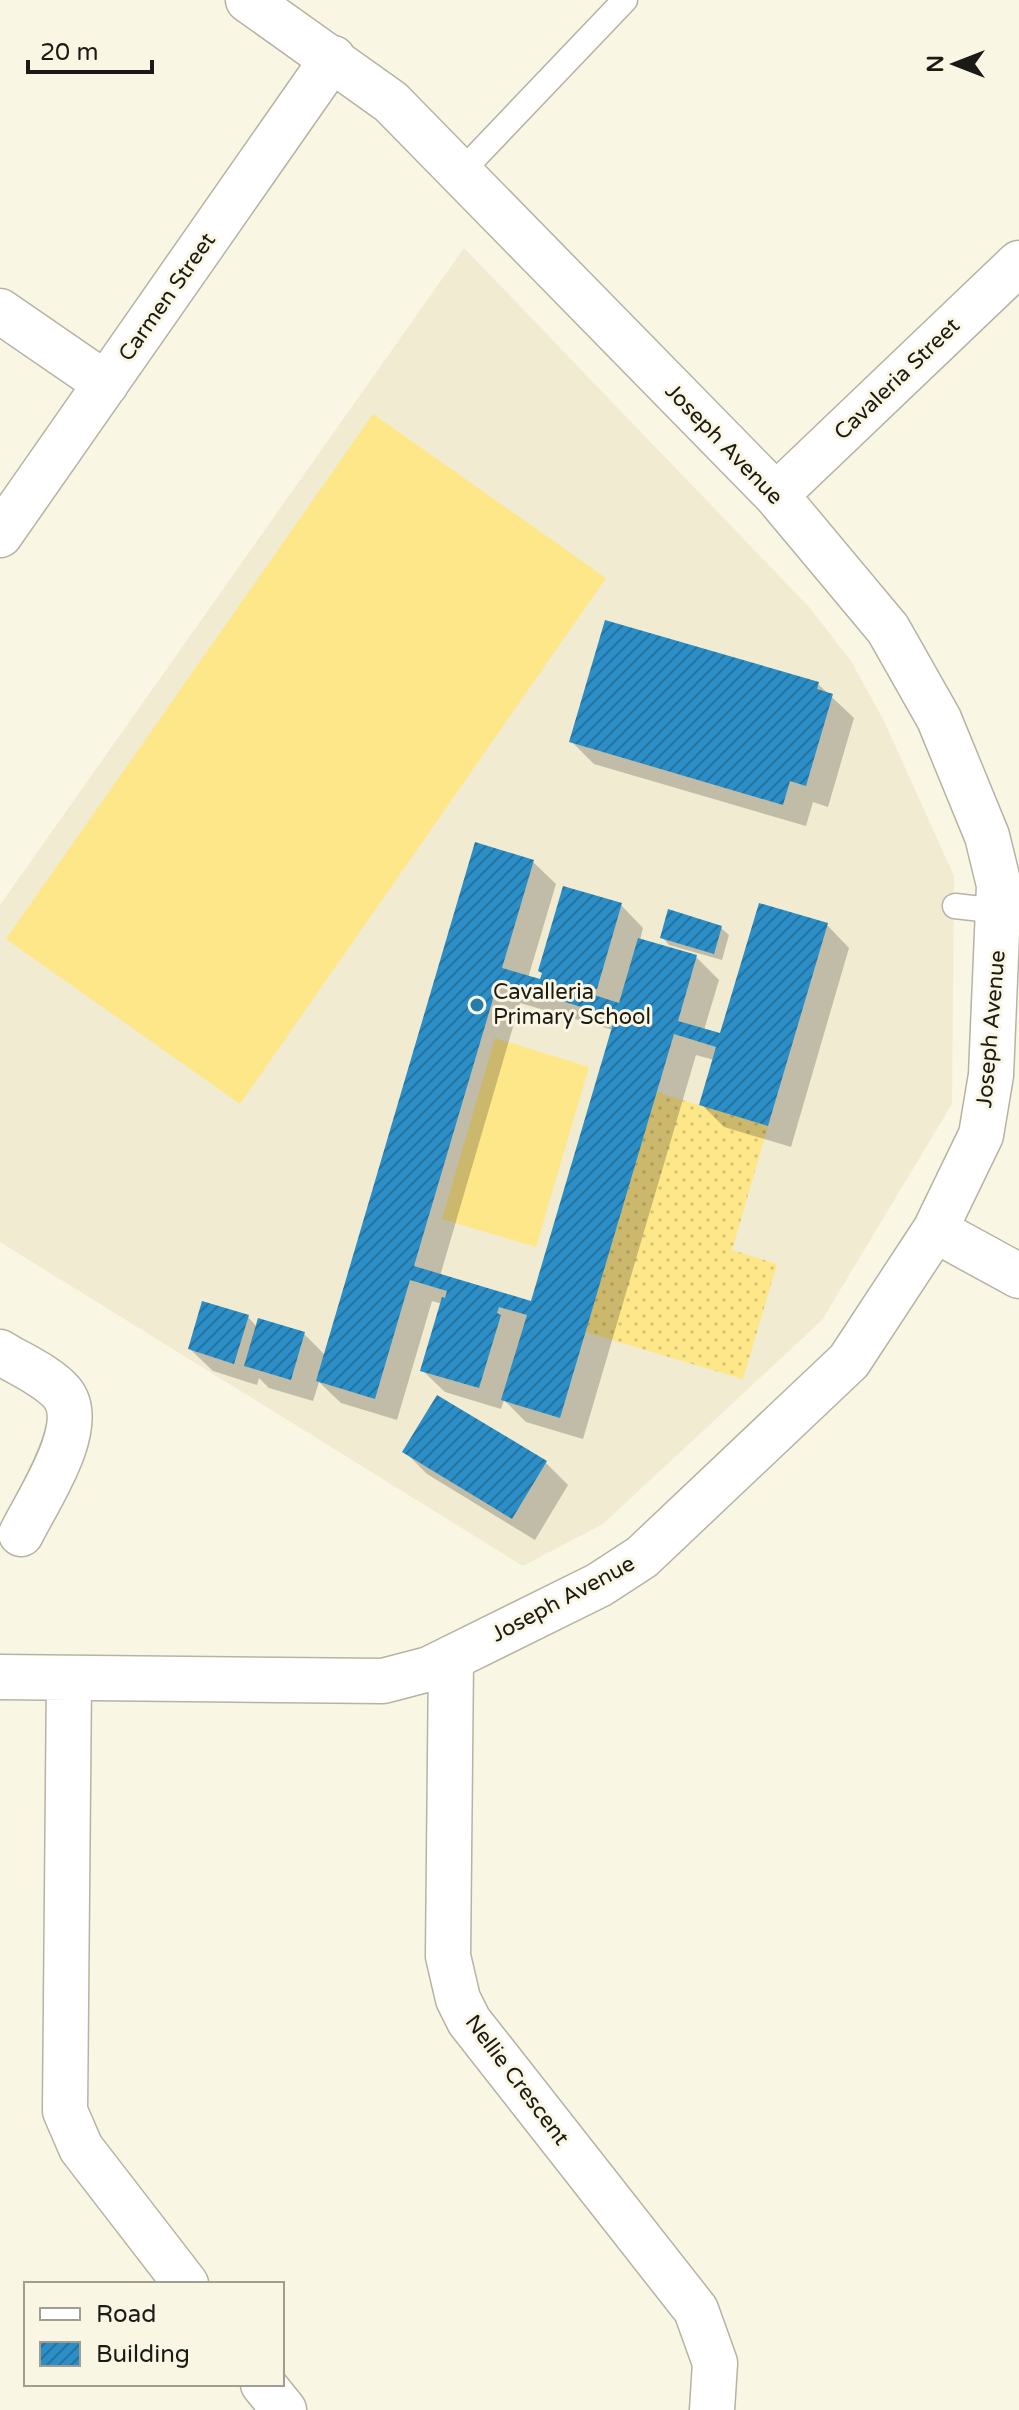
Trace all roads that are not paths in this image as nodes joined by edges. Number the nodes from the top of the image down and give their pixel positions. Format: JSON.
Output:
{"nodes":[{"id":1,"x":248,"y":0,"type":"edge"},
{"id":2,"x":625,"y":0,"type":"edge"},
{"id":3,"x":333,"y":58,"type":"junction"},
{"id":4,"x":460,"y":173,"type":"junction"},
{"id":5,"x":1019,"y":263,"type":"edge"},
{"id":6,"x":0,"y":311,"type":"edge"},
{"id":7,"x":106,"y":384,"type":"junction"},
{"id":8,"x":776,"y":495,"type":"junction"},
{"id":9,"x":0,"y":535,"type":"edge"},
{"id":10,"x":955,"y":906,"type":"dead end"},
{"id":11,"x":999,"y":911,"type":"junction"},
{"id":12,"x":935,"y":1230,"type":"junction"},
{"id":13,"x":1019,"y":1276,"type":"edge"},
{"id":14,"x":0,"y":1352,"type":"edge"},
{"id":15,"x":21,"y":1534,"type":"dead end"},
{"id":16,"x":451,"y":1658,"type":"junction"},
{"id":17,"x":0,"y":1677,"type":"edge"},
{"id":18,"x":69,"y":1678,"type":"junction"},
{"id":19,"x":184,"y":2282,"type":"edge"},
{"id":20,"x":265,"y":2386,"type":"edge"},
{"id":21,"x":284,"y":2410,"type":"edge"},
{"id":22,"x":712,"y":2410,"type":"edge"}],
"edges":[{"from":1,"to":3,"type":"street","name":"Joseph Avenue"},
{"from":2,"to":4,"type":"lane"},
{"from":3,"to":4,"type":"street","name":"Joseph Avenue"},
{"from":3,"to":7,"type":"street","name":"Carmen Street"},
{"from":4,"to":8,"type":"street","name":"Joseph Avenue"},
{"from":5,"to":8,"type":"street","name":"Cavaleria Street"},
{"from":6,"to":7,"type":"street"},
{"from":7,"to":9,"type":"street","name":"Carmen Street"},
{"from":8,"to":11,"type":"street","name":"Joseph Avenue"},
{"from":10,"to":11,"type":"lane"},
{"from":11,"to":12,"type":"street","name":"Joseph Avenue"},
{"from":12,"to":13,"type":"street"},
{"from":12,"to":16,"type":"street","name":"Joseph Avenue"},
{"from":14,"to":15,"type":"street"},
{"from":16,"to":18,"type":"street","name":"Joseph Avenue"},
{"from":16,"to":22,"type":"street","name":"Nellie Crescent"},
{"from":17,"to":18,"type":"street","name":"Joseph Avenue"},
{"from":18,"to":19,"type":"street"},
{"from":20,"to":21,"type":"street"}]}
